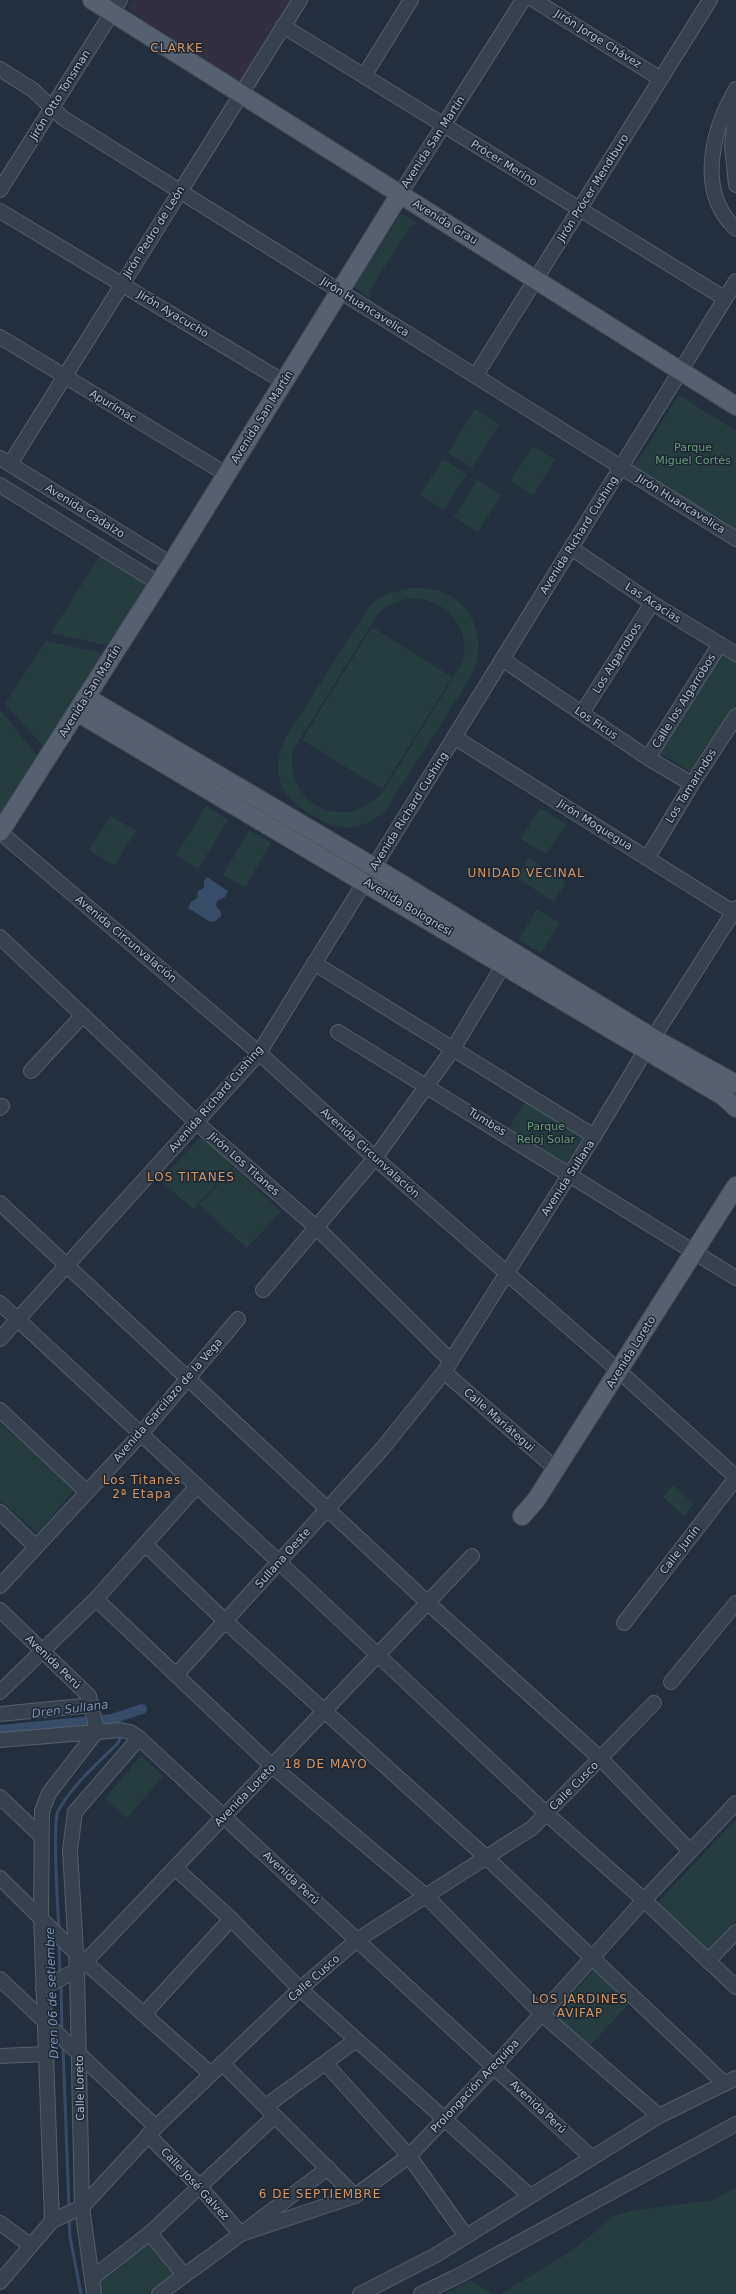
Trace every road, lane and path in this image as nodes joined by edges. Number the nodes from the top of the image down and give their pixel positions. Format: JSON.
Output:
{"nodes":[{"id":1,"x":92,"y":0,"type":"edge"},
{"id":2,"x":300,"y":0,"type":"edge"},
{"id":3,"x":411,"y":0,"type":"edge"},
{"id":4,"x":523,"y":0,"type":"edge"},
{"id":5,"x":534,"y":0,"type":"edge"},
{"id":6,"x":710,"y":0,"type":"edge"},
{"id":7,"x":116,"y":6,"type":"edge"},
{"id":8,"x":283,"y":26,"type":"junction"},
{"id":9,"x":0,"y":69,"type":"edge"},
{"id":10,"x":364,"y":76,"type":"junction"},
{"id":11,"x":661,"y":79,"type":"junction"},
{"id":12,"x":736,"y":89,"type":"edge"},
{"id":13,"x":240,"y":93,"type":"junction"},
{"id":14,"x":52,"y":107,"type":"junction"},
{"id":15,"x":736,"y":108,"type":"edge"},
{"id":16,"x":444,"y":126,"type":"junction"},
{"id":17,"x":736,"y":185,"type":"edge"},
{"id":18,"x":0,"y":190,"type":"edge"},
{"id":19,"x":180,"y":191,"type":"junction"},
{"id":20,"x":400,"y":194,"type":"junction"},
{"id":21,"x":579,"y":210,"type":"junction"},
{"id":22,"x":0,"y":211,"type":"edge"},
{"id":23,"x":736,"y":229,"type":"edge"},
{"id":24,"x":535,"y":279,"type":"junction"},
{"id":25,"x":736,"y":281,"type":"edge"},
{"id":26,"x":122,"y":283,"type":"junction"},
{"id":27,"x":340,"y":292,"type":"junction"},
{"id":28,"x":724,"y":298,"type":"junction"},
{"id":29,"x":0,"y":337,"type":"edge"},
{"id":30,"x":680,"y":371,"type":"junction"},
{"id":31,"x":476,"y":375,"type":"junction"},
{"id":32,"x":65,"y":376,"type":"junction"},
{"id":33,"x":284,"y":382,"type":"junction"},
{"id":34,"x":736,"y":406,"type":"edge"},
{"id":35,"x":5,"y":461,"type":"edge"},
{"id":36,"x":621,"y":467,"type":"junction"},
{"id":37,"x":226,"y":474,"type":"junction"},
{"id":38,"x":0,"y":485,"type":"edge"},
{"id":39,"x":736,"y":540,"type":"edge"},
{"id":40,"x":571,"y":548,"type":"junction"},
{"id":41,"x":171,"y":564,"type":"junction"},
{"id":42,"x":158,"y":583,"type":"junction"},
{"id":43,"x":652,"y":603,"type":"junction"},
{"id":44,"x":720,"y":644,"type":"junction"},
{"id":45,"x":736,"y":654,"type":"edge"},
{"id":46,"x":502,"y":659,"type":"junction"},
{"id":47,"x":86,"y":697,"type":"junction"},
{"id":48,"x":77,"y":712,"type":"junction"},
{"id":49,"x":582,"y":714,"type":"junction"},
{"id":50,"x":736,"y":716,"type":"edge"},
{"id":51,"x":454,"y":737,"type":"junction"},
{"id":52,"x":648,"y":758,"type":"junction"},
{"id":53,"x":692,"y":784,"type":"junction"},
{"id":54,"x":0,"y":832,"type":"edge"},
{"id":55,"x":648,"y":858,"type":"junction"},
{"id":56,"x":369,"y":874,"type":"junction"},
{"id":57,"x":735,"y":911,"type":"edge"},
{"id":58,"x":0,"y":936,"type":"edge"},
{"id":59,"x":314,"y":963,"type":"junction"},
{"id":60,"x":504,"y":964,"type":"junction"},
{"id":61,"x":83,"y":1015,"type":"junction"},
{"id":62,"x":338,"y":1032,"type":"dead end"},
{"id":63,"x":649,"y":1044,"type":"junction"},
{"id":64,"x":453,"y":1048,"type":"junction"},
{"id":65,"x":259,"y":1053,"type":"junction"},
{"id":66,"x":31,"y":1071,"type":"dead end"},
{"id":67,"x":736,"y":1084,"type":"edge"},
{"id":68,"x":428,"y":1086,"type":"junction"},
{"id":69,"x":736,"y":1108,"type":"edge"},
{"id":70,"x":197,"y":1123,"type":"junction"},
{"id":71,"x":594,"y":1136,"type":"junction"},
{"id":72,"x":375,"y":1158,"type":"junction"},
{"id":73,"x":570,"y":1174,"type":"junction"},
{"id":74,"x":736,"y":1186,"type":"edge"},
{"id":75,"x":0,"y":1203,"type":"edge"},
{"id":76,"x":318,"y":1228,"type":"junction"},
{"id":77,"x":694,"y":1251,"type":"junction"},
{"id":78,"x":66,"y":1264,"type":"junction"},
{"id":79,"x":507,"y":1272,"type":"junction"},
{"id":80,"x":736,"y":1278,"type":"edge"},
{"id":81,"x":263,"y":1290,"type":"dead end"},
{"id":82,"x":0,"y":1303,"type":"edge"},
{"id":83,"x":18,"y":1319,"type":"junction"},
{"id":84,"x":238,"y":1320,"type":"dead end"},
{"id":85,"x":0,"y":1339,"type":"edge"},
{"id":86,"x":447,"y":1367,"type":"junction"},
{"id":87,"x":619,"y":1371,"type":"junction"},
{"id":88,"x":189,"y":1378,"type":"junction"},
{"id":89,"x":0,"y":1410,"type":"edge"},
{"id":90,"x":140,"y":1435,"type":"junction"},
{"id":91,"x":389,"y":1440,"type":"joint"},
{"id":92,"x":555,"y":1468,"type":"junction"},
{"id":93,"x":736,"y":1478,"type":"edge"},
{"id":94,"x":197,"y":1486,"type":"junction"},
{"id":95,"x":87,"y":1492,"type":"junction"},
{"id":96,"x":328,"y":1508,"type":"junction"},
{"id":97,"x":0,"y":1512,"type":"edge"},
{"id":98,"x":522,"y":1516,"type":"dead end"},
{"id":99,"x":145,"y":1544,"type":"junction"},
{"id":100,"x":36,"y":1547,"type":"junction"},
{"id":101,"x":472,"y":1556,"type":"dead end"},
{"id":102,"x":279,"y":1562,"type":"junction"},
{"id":103,"x":0,"y":1586,"type":"edge"},
{"id":104,"x":96,"y":1599,"type":"junction"},
{"id":105,"x":428,"y":1603,"type":"junction"},
{"id":106,"x":736,"y":1603,"type":"edge"},
{"id":107,"x":0,"y":1610,"type":"edge"},
{"id":108,"x":225,"y":1621,"type":"junction"},
{"id":109,"x":624,"y":1623,"type":"dead end"},
{"id":110,"x":41,"y":1650,"type":"junction"},
{"id":111,"x":377,"y":1656,"type":"junction"},
{"id":112,"x":176,"y":1675,"type":"junction"},
{"id":113,"x":671,"y":1682,"type":"dead end"},
{"id":114,"x":0,"y":1692,"type":"edge"},
{"id":115,"x":654,"y":1703,"type":"dead end"},
{"id":116,"x":324,"y":1712,"type":"junction"},
{"id":117,"x":0,"y":1714,"type":"edge"},
{"id":118,"x":95,"y":1719,"type":"junction"},
{"id":119,"x":139,"y":1738,"type":"junction"},
{"id":120,"x":0,"y":1740,"type":"edge"},
{"id":121,"x":601,"y":1760,"type":"junction"},
{"id":122,"x":272,"y":1766,"type":"junction"},
{"id":123,"x":0,"y":1797,"type":"edge"},
{"id":124,"x":736,"y":1803,"type":"edge"},
{"id":125,"x":547,"y":1814,"type":"junction"},
{"id":126,"x":224,"y":1816,"type":"junction"},
{"id":127,"x":41,"y":1836,"type":"junction"},
{"id":128,"x":690,"y":1851,"type":"junction"},
{"id":129,"x":487,"y":1858,"type":"junction"},
{"id":130,"x":175,"y":1868,"type":"junction"},
{"id":131,"x":0,"y":1878,"type":"edge"},
{"id":132,"x":426,"y":1896,"type":"junction"},
{"id":133,"x":644,"y":1900,"type":"junction"},
{"id":134,"x":41,"y":1916,"type":"junction"},
{"id":135,"x":231,"y":1919,"type":"junction"},
{"id":136,"x":736,"y":1932,"type":"edge"},
{"id":137,"x":357,"y":1940,"type":"junction"},
{"id":138,"x":74,"y":1951,"type":"junction"},
{"id":139,"x":593,"y":1957,"type":"junction"},
{"id":140,"x":708,"y":1961,"type":"junction"},
{"id":141,"x":81,"y":1966,"type":"junction"},
{"id":142,"x":0,"y":1979,"type":"edge"},
{"id":143,"x":736,"y":1987,"type":"edge"},
{"id":144,"x":43,"y":1988,"type":"junction"},
{"id":145,"x":300,"y":1989,"type":"junction"},
{"id":146,"x":144,"y":2014,"type":"junction"},
{"id":147,"x":542,"y":2014,"type":"junction"},
{"id":148,"x":44,"y":2022,"type":"junction"},
{"id":149,"x":356,"y":2040,"type":"junction"},
{"id":150,"x":46,"y":2054,"type":"junction"},
{"id":151,"x":80,"y":2055,"type":"junction"},
{"id":152,"x":0,"y":2056,"type":"edge"},
{"id":153,"x":222,"y":2063,"type":"junction"},
{"id":154,"x":326,"y":2064,"type":"junction"},
{"id":155,"x":494,"y":2067,"type":"junction"},
{"id":156,"x":211,"y":2074,"type":"junction"},
{"id":157,"x":730,"y":2081,"type":"edge"},
{"id":158,"x":270,"y":2111,"type":"junction"},
{"id":159,"x":659,"y":2116,"type":"junction"},
{"id":160,"x":443,"y":2120,"type":"junction"},
{"id":161,"x":736,"y":2124,"type":"edge"},
{"id":162,"x":152,"y":2131,"type":"junction"},
{"id":163,"x":409,"y":2156,"type":"junction"},
{"id":164,"x":592,"y":2158,"type":"junction"},
{"id":165,"x":328,"y":2168,"type":"junction"},
{"id":166,"x":200,"y":2187,"type":"junction"},
{"id":167,"x":355,"y":2196,"type":"junction"},
{"id":168,"x":530,"y":2196,"type":"junction"},
{"id":169,"x":82,"y":2207,"type":"junction"},
{"id":170,"x":52,"y":2221,"type":"junction"},
{"id":171,"x":0,"y":2223,"type":"edge"},
{"id":172,"x":150,"y":2233,"type":"junction"},
{"id":173,"x":241,"y":2234,"type":"junction"},
{"id":174,"x":466,"y":2236,"type":"junction"},
{"id":175,"x":30,"y":2245,"type":"junction"},
{"id":176,"x":184,"y":2275,"type":"junction"},
{"id":177,"x":92,"y":2278,"type":"junction"},
{"id":178,"x":0,"y":2282,"type":"edge"},
{"id":179,"x":94,"y":2294,"type":"edge"},
{"id":180,"x":159,"y":2294,"type":"edge"},
{"id":181,"x":360,"y":2294,"type":"edge"},
{"id":182,"x":421,"y":2294,"type":"edge"}],
"edges":[{"from":1,"to":7,"type":"main road","name":"Avenida Grau"},
{"from":2,"to":8,"type":"street","name":"Jirón Pedro de León"},
{"from":3,"to":10,"type":"street"},
{"from":4,"to":16,"type":"street","name":"Avenida San Martín"},
{"from":5,"to":11,"type":"street","name":"Jirón Jorge Chávez"},
{"from":6,"to":11,"type":"street","name":"Jirón Prócer Mendiburo"},
{"from":7,"to":13,"type":"main road","name":"Avenida Grau"},
{"from":7,"to":14,"type":"street","name":"Jirón Otto Tonsman"},
{"from":8,"to":10,"type":"street","name":"Prócer Merino"},
{"from":8,"to":13,"type":"street","name":"Jirón Pedro de León"},
{"from":9,"to":14,"type":"street","name":"Jirón Huancavelica"},
{"from":10,"to":16,"type":"street","name":"Prócer Merino"},
{"from":11,"to":21,"type":"street","name":"Jirón Prócer Mendiburo"},
{"from":12,"to":23,"type":"street"},
{"from":13,"to":19,"type":"street","name":"Jirón Pedro de León"},
{"from":13,"to":20,"type":"main road","name":"Avenida Grau"},
{"from":14,"to":18,"type":"street","name":"Jirón Otto Tonsman"},
{"from":14,"to":19,"type":"street","name":"Jirón Huancavelica"},
{"from":15,"to":17,"type":"street"},
{"from":16,"to":20,"type":"street","name":"Avenida San Martín"},
{"from":16,"to":21,"type":"street","name":"Prócer Merino"},
{"from":19,"to":26,"type":"street","name":"Jirón Pedro de León"},
{"from":19,"to":27,"type":"street","name":"Jirón Huancavelica"},
{"from":20,"to":24,"type":"main road","name":"Avenida Grau"},
{"from":20,"to":27,"type":"main road","name":"Avenida San Martín"},
{"from":21,"to":24,"type":"street","name":"Jirón Prócer Mendiburo"},
{"from":21,"to":28,"type":"street","name":"Prócer Merino"},
{"from":22,"to":26,"type":"street","name":"Jirón Ayacucho"},
{"from":24,"to":30,"type":"main road","name":"Avenida Grau"},
{"from":24,"to":31,"type":"street","name":"Jirón Prócer Mendiburo"},
{"from":25,"to":28,"type":"street","name":"Avenida Richard Cushing"},
{"from":26,"to":32,"type":"street","name":"Jirón Pedro de León"},
{"from":26,"to":33,"type":"street","name":"Jirón Ayacucho"},
{"from":27,"to":31,"type":"street","name":"Jirón Huancavelica"},
{"from":27,"to":33,"type":"main road","name":"Avenida San Martín"},
{"from":28,"to":30,"type":"street","name":"Avenida Richard Cushing"},
{"from":29,"to":32,"type":"street","name":"Apurímac"},
{"from":30,"to":34,"type":"main road","name":"Avenida Grau"},
{"from":30,"to":36,"type":"street","name":"Avenida Richard Cushing"},
{"from":31,"to":36,"type":"street","name":"Jirón Huancavelica"},
{"from":32,"to":35,"type":"street","name":"Jirón Pedro de León"},
{"from":32,"to":37,"type":"street","name":"Apurímac"},
{"from":33,"to":37,"type":"main road","name":"Avenida San Martín"},
{"from":35,"to":41,"type":"street","name":"Avenida Cadalzo"},
{"from":36,"to":39,"type":"street","name":"Jirón Huancavelica"},
{"from":36,"to":40,"type":"street","name":"Avenida Richard Cushing"},
{"from":37,"to":41,"type":"main road","name":"Avenida San Martín"},
{"from":38,"to":42,"type":"street","name":"Avenida Cadalzo"},
{"from":40,"to":43,"type":"street","name":"Las Acacias"},
{"from":40,"to":46,"type":"street","name":"Avenida Richard Cushing"},
{"from":41,"to":42,"type":"main road","name":"Avenida San Martín"},
{"from":42,"to":47,"type":"main road","name":"Avenida San Martín"},
{"from":43,"to":44,"type":"street","name":"Las Acacias"},
{"from":43,"to":49,"type":"street","name":"Los Algarrobos"},
{"from":44,"to":45,"type":"street","name":"Las Acacias"},
{"from":44,"to":52,"type":"street","name":"Calle los Algarrobos"},
{"from":46,"to":49,"type":"street","name":"Los Ficus"},
{"from":46,"to":51,"type":"street","name":"Avenida Richard Cushing"},
{"from":47,"to":48,"type":"main road","name":"Avenida San Martín"},
{"from":47,"to":56,"type":"main road","name":"Avenida Bolognesi"},
{"from":48,"to":54,"type":"main road","name":"Avenida San Martín"},
{"from":48,"to":56,"type":"main road","name":"Avenida Bolognesi"},
{"from":49,"to":52,"type":"street","name":"Los Ficus"},
{"from":50,"to":53,"type":"street","name":"Los Tamarindos"},
{"from":51,"to":55,"type":"street","name":"Jirón Moquegua"},
{"from":51,"to":56,"type":"street","name":"Avenida Richard Cushing"},
{"from":52,"to":53,"type":"street","name":"Los Ficus"},
{"from":53,"to":55,"type":"street","name":"Los Tamarindos"},
{"from":54,"to":65,"type":"street","name":"Avenida Circunvalación"},
{"from":55,"to":57,"type":"street","name":"Jirón Moquegua"},
{"from":56,"to":59,"type":"street","name":"Avenida Richard Cushing"},
{"from":56,"to":60,"type":"main road","name":"Avenida Bolognesi"},
{"from":56,"to":63,"type":"main road","name":"Avenida Bolognesi"},
{"from":57,"to":63,"type":"street","name":"Avenida Sullana"},
{"from":58,"to":61,"type":"street","name":"Jirón Los Titanes"},
{"from":59,"to":64,"type":"street"},
{"from":59,"to":65,"type":"street","name":"Avenida Richard Cushing"},
{"from":60,"to":63,"type":"main road","name":"Avenida Bolognesi"},
{"from":60,"to":64,"type":"street"},
{"from":61,"to":66,"type":"street"},
{"from":61,"to":70,"type":"street","name":"Jirón Los Titanes"},
{"from":62,"to":68,"type":"street","name":"Tumbes"},
{"from":63,"to":67,"type":"main road","name":"Avenida Bolognesi"},
{"from":63,"to":69,"type":"main road","name":"Avenida Bolognesi"},
{"from":63,"to":71,"type":"street","name":"Avenida Sullana"},
{"from":64,"to":68,"type":"street"},
{"from":64,"to":71,"type":"street"},
{"from":65,"to":70,"type":"street","name":"Avenida Richard Cushing"},
{"from":65,"to":72,"type":"street","name":"Avenida Circunvalación"},
{"from":68,"to":72,"type":"street"},
{"from":68,"to":73,"type":"street","name":"Tumbes"},
{"from":70,"to":76,"type":"street","name":"Jirón Los Titanes"},
{"from":70,"to":78,"type":"street","name":"Avenida Richard Cushing"},
{"from":71,"to":73,"type":"street","name":"Avenida Sullana"},
{"from":72,"to":76,"type":"street"},
{"from":72,"to":79,"type":"street","name":"Avenida Circunvalación"},
{"from":73,"to":77,"type":"street","name":"Tumbes"},
{"from":73,"to":79,"type":"street","name":"Avenida Sullana"},
{"from":74,"to":77,"type":"main road","name":"Avenida Loreto"},
{"from":75,"to":78,"type":"street"},
{"from":76,"to":81,"type":"street"},
{"from":76,"to":86,"type":"street","name":"Jirón Los Titanes"},
{"from":77,"to":80,"type":"street","name":"Tumbes"},
{"from":77,"to":87,"type":"main road","name":"Avenida Loreto"},
{"from":78,"to":83,"type":"street","name":"Avenida Richard Cushing"},
{"from":78,"to":88,"type":"street"},
{"from":79,"to":86,"type":"street","name":"Avenida Sullana"},
{"from":79,"to":87,"type":"street","name":"Avenida Circunvalación"},
{"from":82,"to":83,"type":"street"},
{"from":83,"to":85,"type":"street","name":"Avenida Richard Cushing"},
{"from":83,"to":90,"type":"street"},
{"from":84,"to":88,"type":"street","name":"Avenida Garcilazo de la Vega"},
{"from":86,"to":91,"type":"street","name":"Avenida Sullana"},
{"from":86,"to":92,"type":"street","name":"Calle Mariátegui"},
{"from":87,"to":92,"type":"main road","name":"Avenida Loreto"},
{"from":87,"to":93,"type":"street","name":"Avenida Circunvalación"},
{"from":88,"to":90,"type":"street","name":"Avenida Garcilazo de la Vega"},
{"from":88,"to":96,"type":"street"},
{"from":89,"to":95,"type":"street"},
{"from":90,"to":94,"type":"street"},
{"from":90,"to":95,"type":"street","name":"Avenida Garcilazo de la Vega"},
{"from":91,"to":96,"type":"street","name":"Sullana Oeste"},
{"from":92,"to":98,"type":"main road","name":"Avenida Loreto"},
{"from":93,"to":109,"type":"street","name":"Calle Junín"},
{"from":94,"to":99,"type":"street"},
{"from":94,"to":102,"type":"street"},
{"from":95,"to":100,"type":"street","name":"Avenida Garcilazo de la Vega"},
{"from":96,"to":102,"type":"street","name":"Sullana Oeste"},
{"from":96,"to":105,"type":"street"},
{"from":97,"to":100,"type":"street"},
{"from":99,"to":104,"type":"street"},
{"from":99,"to":108,"type":"street"},
{"from":100,"to":103,"type":"street","name":"Avenida Garcilazo de la Vega"},
{"from":101,"to":105,"type":"street","name":"Avenida Loreto"},
{"from":102,"to":108,"type":"street","name":"Sullana Oeste"},
{"from":102,"to":111,"type":"street"},
{"from":104,"to":110,"type":"street"},
{"from":104,"to":112,"type":"street"},
{"from":105,"to":111,"type":"street","name":"Avenida Loreto"},
{"from":105,"to":121,"type":"street"},
{"from":106,"to":113,"type":"street"},
{"from":107,"to":110,"type":"street","name":"Avenida Perú"},
{"from":108,"to":112,"type":"street","name":"Sullana Oeste"},
{"from":108,"to":116,"type":"street"},
{"from":110,"to":114,"type":"street"},
{"from":110,"to":118,"type":"street","name":"Avenida Perú"},
{"from":111,"to":116,"type":"street","name":"Avenida Loreto"},
{"from":111,"to":125,"type":"street"},
{"from":112,"to":122,"type":"street"},
{"from":115,"to":121,"type":"street","name":"Calle Cusco"},
{"from":116,"to":122,"type":"street","name":"Avenida Loreto"},
{"from":116,"to":129,"type":"street"},
{"from":117,"to":118,"type":"street"},
{"from":118,"to":119,"type":"street","name":"Avenida Perú"},
{"from":118,"to":120,"type":"street"},
{"from":118,"to":127,"type":"street"},
{"from":119,"to":126,"type":"street","name":"Avenida Perú"},
{"from":119,"to":138,"type":"street"},
{"from":121,"to":125,"type":"street","name":"Calle Cusco"},
{"from":121,"to":128,"type":"street"},
{"from":122,"to":126,"type":"street","name":"Avenida Loreto"},
{"from":122,"to":132,"type":"street"},
{"from":123,"to":127,"type":"street"},
{"from":124,"to":128,"type":"street","name":"Prolongación Arequipa"},
{"from":125,"to":129,"type":"street","name":"Calle Cusco"},
{"from":125,"to":133,"type":"street"},
{"from":126,"to":130,"type":"street","name":"Avenida Loreto"},
{"from":126,"to":137,"type":"street","name":"Avenida Perú"},
{"from":127,"to":134,"type":"street"},
{"from":128,"to":133,"type":"street","name":"Prolongación Arequipa"},
{"from":129,"to":132,"type":"street","name":"Calle Cusco"},
{"from":129,"to":139,"type":"street"},
{"from":130,"to":135,"type":"street"},
{"from":130,"to":141,"type":"street","name":"Avenida Loreto"},
{"from":131,"to":134,"type":"street"},
{"from":132,"to":137,"type":"street","name":"Calle Cusco"},
{"from":132,"to":147,"type":"street"},
{"from":133,"to":139,"type":"street","name":"Prolongación Arequipa"},
{"from":133,"to":140,"type":"street"},
{"from":134,"to":138,"type":"street"},
{"from":134,"to":144,"type":"street"},
{"from":135,"to":145,"type":"street"},
{"from":135,"to":146,"type":"street"},
{"from":136,"to":140,"type":"street"},
{"from":137,"to":145,"type":"street","name":"Calle Cusco"},
{"from":137,"to":155,"type":"street","name":"Avenida Perú"},
{"from":138,"to":141,"type":"street"},
{"from":139,"to":147,"type":"street","name":"Prolongación Arequipa"},
{"from":139,"to":157,"type":"street"},
{"from":140,"to":143,"type":"street"},
{"from":141,"to":144,"type":"street","name":"Avenida Loreto"},
{"from":141,"to":146,"type":"street"},
{"from":141,"to":151,"type":"street","name":"Calle Loreto"},
{"from":142,"to":148,"type":"street","name":"Calle José Galvez"},
{"from":144,"to":148,"type":"street"},
{"from":145,"to":149,"type":"street"},
{"from":145,"to":153,"type":"street","name":"Calle Cusco"},
{"from":146,"to":156,"type":"street"},
{"from":147,"to":155,"type":"street","name":"Prolongación Arequipa"},
{"from":147,"to":159,"type":"street"},
{"from":148,"to":150,"type":"street"},
{"from":148,"to":151,"type":"street","name":"Calle José Galvez"},
{"from":149,"to":154,"type":"street"},
{"from":149,"to":160,"type":"street"},
{"from":150,"to":152,"type":"street"},
{"from":150,"to":170,"type":"street"},
{"from":151,"to":162,"type":"street","name":"Calle José Galvez"},
{"from":151,"to":169,"type":"street","name":"Calle Loreto"},
{"from":153,"to":156,"type":"street","name":"Calle Cusco"},
{"from":153,"to":158,"type":"street"},
{"from":154,"to":158,"type":"street"},
{"from":154,"to":163,"type":"street"},
{"from":155,"to":160,"type":"street","name":"Prolongación Arequipa"},
{"from":155,"to":164,"type":"street","name":"Avenida Perú"},
{"from":156,"to":162,"type":"street","name":"Calle Cusco"},
{"from":157,"to":159,"type":"street"},
{"from":158,"to":165,"type":"street"},
{"from":158,"to":166,"type":"street"},
{"from":159,"to":164,"type":"street"},
{"from":160,"to":163,"type":"street","name":"Prolongación Arequipa"},
{"from":160,"to":168,"type":"street"},
{"from":161,"to":182,"type":"street"},
{"from":162,"to":166,"type":"street","name":"Calle José Galvez"},
{"from":162,"to":169,"type":"street","name":"Calle Cusco"},
{"from":163,"to":167,"type":"street","name":"Prolongación Arequipa"},
{"from":163,"to":174,"type":"street"},
{"from":164,"to":168,"type":"street"},
{"from":165,"to":167,"type":"street"},
{"from":165,"to":173,"type":"street"},
{"from":166,"to":172,"type":"street"},
{"from":166,"to":173,"type":"street","name":"Calle José Galvez"},
{"from":167,"to":173,"type":"street","name":"Prolongación Arequipa"},
{"from":168,"to":174,"type":"street"},
{"from":169,"to":170,"type":"street","name":"Calle Cusco"},
{"from":169,"to":177,"type":"street","name":"Calle Loreto"},
{"from":170,"to":175,"type":"street","name":"Calle Cusco"},
{"from":171,"to":175,"type":"street"},
{"from":172,"to":176,"type":"street"},
{"from":172,"to":177,"type":"street"},
{"from":173,"to":176,"type":"street","name":"Prolongación Arequipa"},
{"from":174,"to":181,"type":"street"},
{"from":175,"to":178,"type":"street","name":"Calle Cusco"},
{"from":176,"to":180,"type":"street","name":"Prolongación Arequipa"},
{"from":177,"to":179,"type":"street","name":"Calle Loreto"}]}
